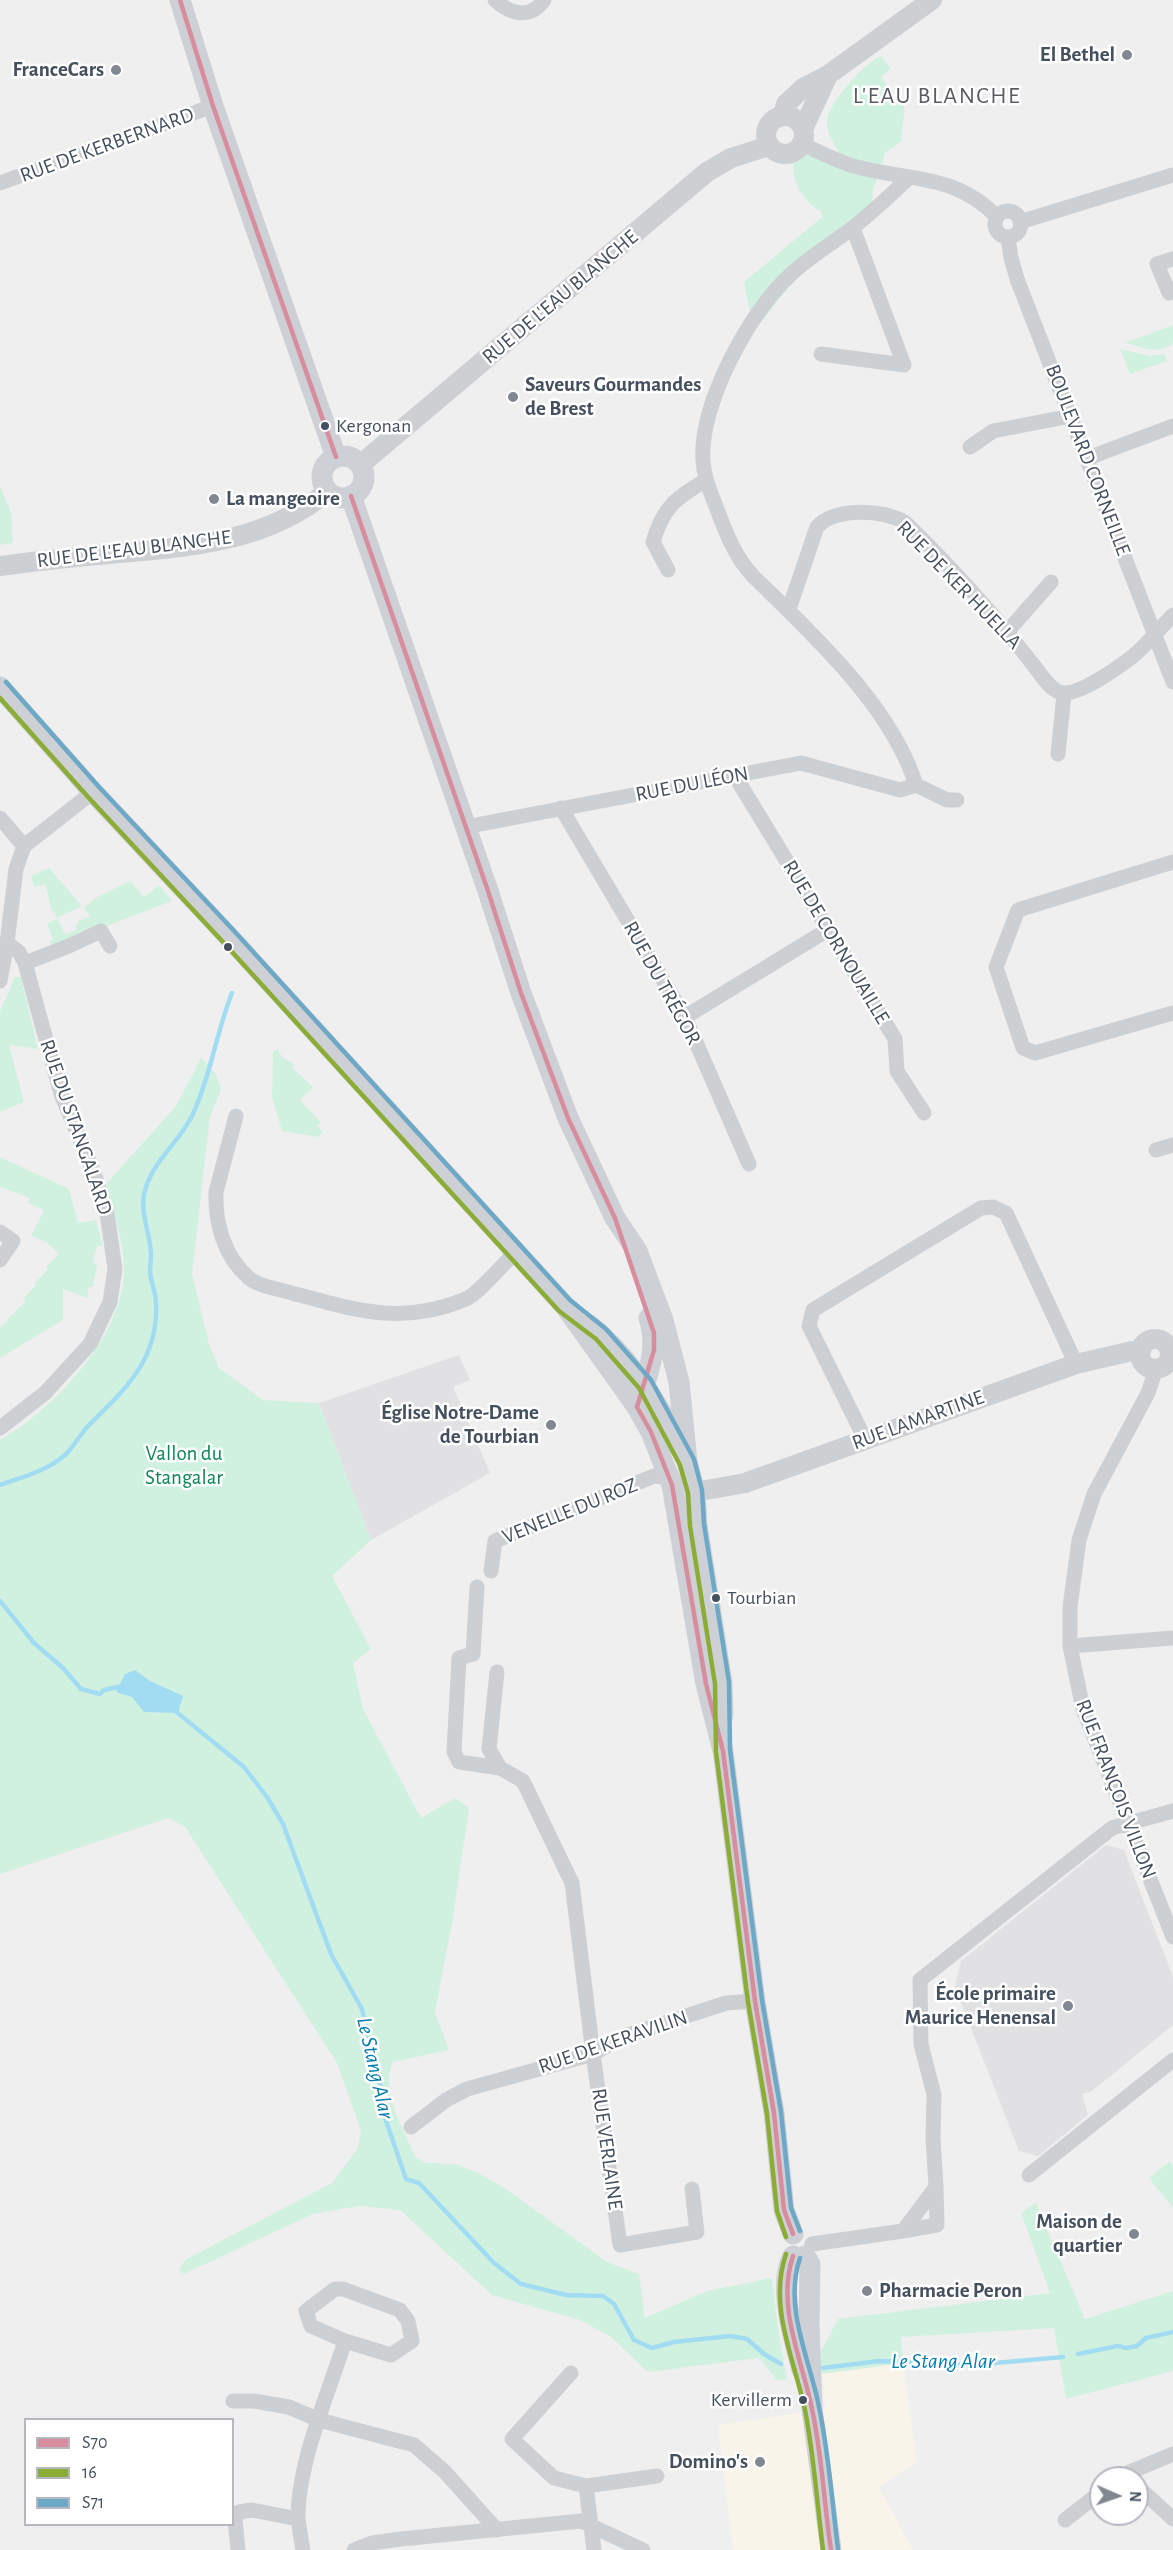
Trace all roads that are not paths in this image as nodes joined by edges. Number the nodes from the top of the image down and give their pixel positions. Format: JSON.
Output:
{"nodes":[{"id":1,"x":180,"y":0,"type":"edge"},
{"id":2,"x":495,"y":0,"type":"edge"},
{"id":3,"x":544,"y":0,"type":"edge"},
{"id":4,"x":932,"y":0,"type":"edge"},
{"id":5,"x":828,"y":75,"type":"junction"},
{"id":6,"x":213,"y":106,"type":"junction"},
{"id":7,"x":783,"y":116,"type":"junction"},
{"id":8,"x":802,"y":137,"type":"junction"},
{"id":9,"x":769,"y":146,"type":"junction"},
{"id":10,"x":1173,"y":175,"type":"edge"},
{"id":11,"x":909,"y":178,"type":"junction"},
{"id":12,"x":0,"y":183,"type":"edge"},
{"id":13,"x":997,"y":217,"type":"junction"},
{"id":14,"x":1020,"y":222,"type":"junction"},
{"id":15,"x":853,"y":228,"type":"junction"},
{"id":16,"x":1008,"y":237,"type":"junction"},
{"id":17,"x":1173,"y":259,"type":"edge"},
{"id":18,"x":1173,"y":289,"type":"edge"},
{"id":19,"x":821,"y":354,"type":"dead end"},
{"id":20,"x":1071,"y":416,"type":"junction"},
{"id":21,"x":1173,"y":426,"type":"edge"},
{"id":22,"x":970,"y":447,"type":"dead end"},
{"id":23,"x":336,"y":457,"type":"junction"},
{"id":24,"x":1088,"y":458,"type":"junction"},
{"id":25,"x":360,"y":465,"type":"junction"},
{"id":26,"x":706,"y":480,"type":"junction"},
{"id":27,"x":328,"y":491,"type":"junction"},
{"id":28,"x":351,"y":496,"type":"junction"},
{"id":29,"x":0,"y":566,"type":"edge"},
{"id":30,"x":668,"y":570,"type":"dead end"},
{"id":31,"x":1051,"y":582,"type":"dead end"},
{"id":32,"x":789,"y":609,"type":"junction"},
{"id":33,"x":1173,"y":615,"type":"edge"},
{"id":34,"x":1007,"y":632,"type":"junction"},
{"id":35,"x":1155,"y":634,"type":"junction"},
{"id":36,"x":1173,"y":682,"type":"edge"},
{"id":37,"x":0,"y":687,"type":"edge"},
{"id":38,"x":1064,"y":693,"type":"junction"},
{"id":39,"x":1058,"y":754,"type":"dead end"},
{"id":40,"x":735,"y":776,"type":"junction"},
{"id":41,"x":916,"y":785,"type":"junction"},
{"id":42,"x":93,"y":792,"type":"junction"},
{"id":43,"x":957,"y":800,"type":"dead end"},
{"id":44,"x":561,"y":808,"type":"junction"},
{"id":45,"x":0,"y":818,"type":"edge"},
{"id":46,"x":465,"y":827,"type":"junction"},
{"id":47,"x":24,"y":846,"type":"junction"},
{"id":48,"x":1173,"y":862,"type":"edge"},
{"id":49,"x":829,"y":929,"type":"junction"},
{"id":50,"x":7,"y":943,"type":"junction"},
{"id":51,"x":110,"y":946,"type":"dead end"},
{"id":52,"x":25,"y":963,"type":"junction"},
{"id":53,"x":0,"y":981,"type":"edge"},
{"id":54,"x":1173,"y":1013,"type":"edge"},
{"id":55,"x":685,"y":1017,"type":"junction"},
{"id":56,"x":924,"y":1113,"type":"dead end"},
{"id":57,"x":236,"y":1116,"type":"dead end"},
{"id":58,"x":1173,"y":1145,"type":"edge"},
{"id":59,"x":1156,"y":1150,"type":"dead end"},
{"id":60,"x":750,"y":1164,"type":"dead end"},
{"id":61,"x":615,"y":1218,"type":"junction"},
{"id":62,"x":0,"y":1232,"type":"edge"},
{"id":63,"x":516,"y":1252,"type":"junction"},
{"id":64,"x":0,"y":1260,"type":"edge"},
{"id":65,"x":565,"y":1306,"type":"junction"},
{"id":66,"x":1171,"y":1346,"type":"edge"},
{"id":67,"x":654,"y":1350,"type":"junction"},
{"id":68,"x":1141,"y":1352,"type":"junction"},
{"id":69,"x":622,"y":1358,"type":"junction"},
{"id":70,"x":1076,"y":1364,"type":"junction"},
{"id":71,"x":1156,"y":1369,"type":"junction"},
{"id":72,"x":645,"y":1384,"type":"junction"},
{"id":73,"x":638,"y":1407,"type":"junction"},
{"id":74,"x":0,"y":1428,"type":"edge"},
{"id":75,"x":865,"y":1439,"type":"junction"},
{"id":76,"x":687,"y":1462,"type":"junction"},
{"id":77,"x":672,"y":1485,"type":"junction"},
{"id":78,"x":695,"y":1492,"type":"junction"},
{"id":79,"x":491,"y":1571,"type":"dead end"},
{"id":80,"x":477,"y":1587,"type":"dead end"},
{"id":81,"x":1173,"y":1638,"type":"edge"},
{"id":82,"x":1070,"y":1646,"type":"junction"},
{"id":83,"x":497,"y":1672,"type":"dead end"},
{"id":84,"x":723,"y":1751,"type":"junction"},
{"id":85,"x":500,"y":1768,"type":"junction"},
{"id":86,"x":1173,"y":1811,"type":"edge"},
{"id":87,"x":1128,"y":1823,"type":"junction"},
{"id":88,"x":1173,"y":1937,"type":"edge"},
{"id":89,"x":755,"y":2001,"type":"junction"},
{"id":90,"x":593,"y":2054,"type":"junction"},
{"id":91,"x":1173,"y":2060,"type":"edge"},
{"id":92,"x":411,"y":2127,"type":"dead end"},
{"id":93,"x":1029,"y":2175,"type":"dead end"},
{"id":94,"x":936,"y":2187,"type":"junction"},
{"id":95,"x":692,"y":2189,"type":"dead end"},
{"id":96,"x":903,"y":2231,"type":"junction"},
{"id":97,"x":801,"y":2247,"type":"junction"},
{"id":98,"x":345,"y":2341,"type":"junction"},
{"id":99,"x":571,"y":2373,"type":"dead end"},
{"id":100,"x":233,"y":2402,"type":"dead end"},
{"id":101,"x":319,"y":2420,"type":"junction"},
{"id":102,"x":1173,"y":2454,"type":"edge"},
{"id":103,"x":1147,"y":2466,"type":"edge"},
{"id":104,"x":657,"y":2476,"type":"dead end"},
{"id":105,"x":586,"y":2486,"type":"junction"},
{"id":106,"x":1149,"y":2497,"type":"edge"},
{"id":107,"x":1089,"y":2501,"type":"edge"},
{"id":108,"x":298,"y":2519,"type":"junction"},
{"id":109,"x":1173,"y":2519,"type":"edge"},
{"id":110,"x":1065,"y":2520,"type":"dead end"},
{"id":111,"x":592,"y":2528,"type":"junction"},
{"id":112,"x":497,"y":2530,"type":"junction"},
{"id":113,"x":432,"y":2543,"type":"edge"},
{"id":114,"x":238,"y":2550,"type":"edge"},
{"id":115,"x":303,"y":2550,"type":"edge"},
{"id":116,"x":354,"y":2550,"type":"edge"},
{"id":117,"x":594,"y":2550,"type":"edge"},
{"id":118,"x":643,"y":2550,"type":"edge"},
{"id":119,"x":831,"y":2550,"type":"edge"}],
"edges":[{"from":1,"to":6,"type":"main road"},
{"from":2,"to":3,"type":"street"},
{"from":4,"to":5,"type":"street"},
{"from":5,"to":7,"type":"street"},
{"from":5,"to":8,"type":"street"},
{"from":6,"to":12,"type":"street","name":"RUE DE KERBERNARD"},
{"from":6,"to":23,"type":"main road"},
{"from":7,"to":8,"type":"street"},
{"from":7,"to":9,"type":"street"},
{"from":8,"to":9,"type":"street"},
{"from":8,"to":11,"type":"street"},
{"from":9,"to":25,"type":"street","name":"RUE DE L'EAU BLANCHE"},
{"from":10,"to":14,"type":"street"},
{"from":11,"to":13,"type":"street"},
{"from":11,"to":15,"type":"street"},
{"from":13,"to":14,"type":"street"},
{"from":13,"to":16,"type":"street"},
{"from":14,"to":16,"type":"street"},
{"from":15,"to":19,"type":"street"},
{"from":15,"to":26,"type":"street"},
{"from":16,"to":20,"type":"street","name":"BOULEVARD CORNEILLE"},
{"from":17,"to":18,"type":"street"},
{"from":20,"to":22,"type":"street"},
{"from":20,"to":24,"type":"street","name":"BOULEVARD CORNEILLE"},
{"from":21,"to":24,"type":"street"},
{"from":23,"to":25,"type":"main road"},
{"from":23,"to":27,"type":"main road"},
{"from":24,"to":35,"type":"street","name":"BOULEVARD CORNEILLE"},
{"from":25,"to":28,"type":"main road"},
{"from":26,"to":30,"type":"street"},
{"from":26,"to":32,"type":"street"},
{"from":27,"to":28,"type":"main road"},
{"from":27,"to":29,"type":"street","name":"RUE DE L'EAU BLANCHE"},
{"from":28,"to":46,"type":"main road"},
{"from":31,"to":34,"type":"street"},
{"from":32,"to":34,"type":"street","name":"RUE DE KER HUELLA"},
{"from":32,"to":41,"type":"street"},
{"from":33,"to":35,"type":"street"},
{"from":34,"to":38,"type":"street","name":"RUE DE KER HUELLA"},
{"from":35,"to":36,"type":"street","name":"BOULEVARD CORNEILLE"},
{"from":35,"to":38,"type":"street"},
{"from":37,"to":42,"type":"main road"},
{"from":38,"to":39,"type":"street"},
{"from":40,"to":41,"type":"street","name":"RUE DU LÉON"},
{"from":40,"to":44,"type":"street","name":"RUE DU LÉON"},
{"from":40,"to":49,"type":"street","name":"RUE DE CORNOUAILLE"},
{"from":41,"to":43,"type":"street"},
{"from":42,"to":47,"type":"street"},
{"from":42,"to":63,"type":"main road"},
{"from":44,"to":46,"type":"street","name":"RUE DU LÉON"},
{"from":44,"to":55,"type":"street","name":"RUE DU TRÉGOR"},
{"from":45,"to":47,"type":"street"},
{"from":46,"to":61,"type":"main road"},
{"from":47,"to":50,"type":"street"},
{"from":48,"to":54,"type":"street"},
{"from":49,"to":55,"type":"street"},
{"from":49,"to":56,"type":"street","name":"RUE DE CORNOUAILLE"},
{"from":50,"to":52,"type":"street"},
{"from":50,"to":53,"type":"street"},
{"from":51,"to":52,"type":"street"},
{"from":52,"to":74,"type":"street","name":"RUE DU STANGALARD"},
{"from":55,"to":60,"type":"street","name":"RUE DU TRÉGOR"},
{"from":57,"to":63,"type":"street"},
{"from":58,"to":59,"type":"street"},
{"from":61,"to":67,"type":"main road"},
{"from":61,"to":76,"type":"main road"},
{"from":62,"to":64,"type":"street"},
{"from":63,"to":65,"type":"main road"},
{"from":65,"to":69,"type":"main road"},
{"from":65,"to":73,"type":"main road"},
{"from":66,"to":68,"type":"street"},
{"from":66,"to":71,"type":"street"},
{"from":67,"to":69,"type":"main road"},
{"from":67,"to":72,"type":"main road"},
{"from":68,"to":70,"type":"street","name":"RUE LAMARTINE"},
{"from":68,"to":71,"type":"street"},
{"from":69,"to":72,"type":"main road"},
{"from":70,"to":75,"type":"street","name":"RUE LAMARTINE"},
{"from":70,"to":75,"type":"street"},
{"from":71,"to":82,"type":"street","name":"RUE FRANÇOIS VILLON"},
{"from":72,"to":73,"type":"main road"},
{"from":72,"to":76,"type":"main road"},
{"from":73,"to":77,"type":"main road"},
{"from":75,"to":78,"type":"street","name":"RUE LAMARTINE"},
{"from":76,"to":78,"type":"main road"},
{"from":77,"to":78,"type":"main road"},
{"from":77,"to":79,"type":"street","name":"VENELLE DU ROZ"},
{"from":77,"to":84,"type":"main road"},
{"from":78,"to":84,"type":"main road"},
{"from":80,"to":85,"type":"street"},
{"from":81,"to":82,"type":"street"},
{"from":82,"to":87,"type":"street","name":"RUE FRANÇOIS VILLON"},
{"from":83,"to":85,"type":"street"},
{"from":84,"to":89,"type":"main road"},
{"from":85,"to":90,"type":"street","name":"RUE VERLAINE"},
{"from":86,"to":87,"type":"street"},
{"from":87,"to":88,"type":"street","name":"RUE FRANÇOIS VILLON"},
{"from":87,"to":94,"type":"street"},
{"from":89,"to":90,"type":"street","name":"RUE DE KERAVILIN"},
{"from":89,"to":97,"type":"main road"},
{"from":90,"to":92,"type":"street","name":"RUE DE KERAVILIN"},
{"from":90,"to":95,"type":"street","name":"RUE VERLAINE"},
{"from":91,"to":93,"type":"street"},
{"from":94,"to":96,"type":"street"},
{"from":94,"to":96,"type":"street"},
{"from":96,"to":97,"type":"street"},
{"from":97,"to":119,"type":"main road"},
{"from":98,"to":98,"type":"street"},
{"from":98,"to":101,"type":"street"},
{"from":99,"to":105,"type":"street"},
{"from":100,"to":101,"type":"street"},
{"from":101,"to":108,"type":"street"},
{"from":101,"to":112,"type":"street"},
{"from":102,"to":103,"type":"street"},
{"from":104,"to":105,"type":"street"},
{"from":105,"to":111,"type":"street"},
{"from":106,"to":109,"type":"street"},
{"from":107,"to":110,"type":"street"},
{"from":108,"to":114,"type":"street"},
{"from":108,"to":115,"type":"street"},
{"from":111,"to":112,"type":"street"},
{"from":111,"to":117,"type":"street"},
{"from":111,"to":118,"type":"street"},
{"from":112,"to":113,"type":"street"},
{"from":113,"to":116,"type":"street"}]}
